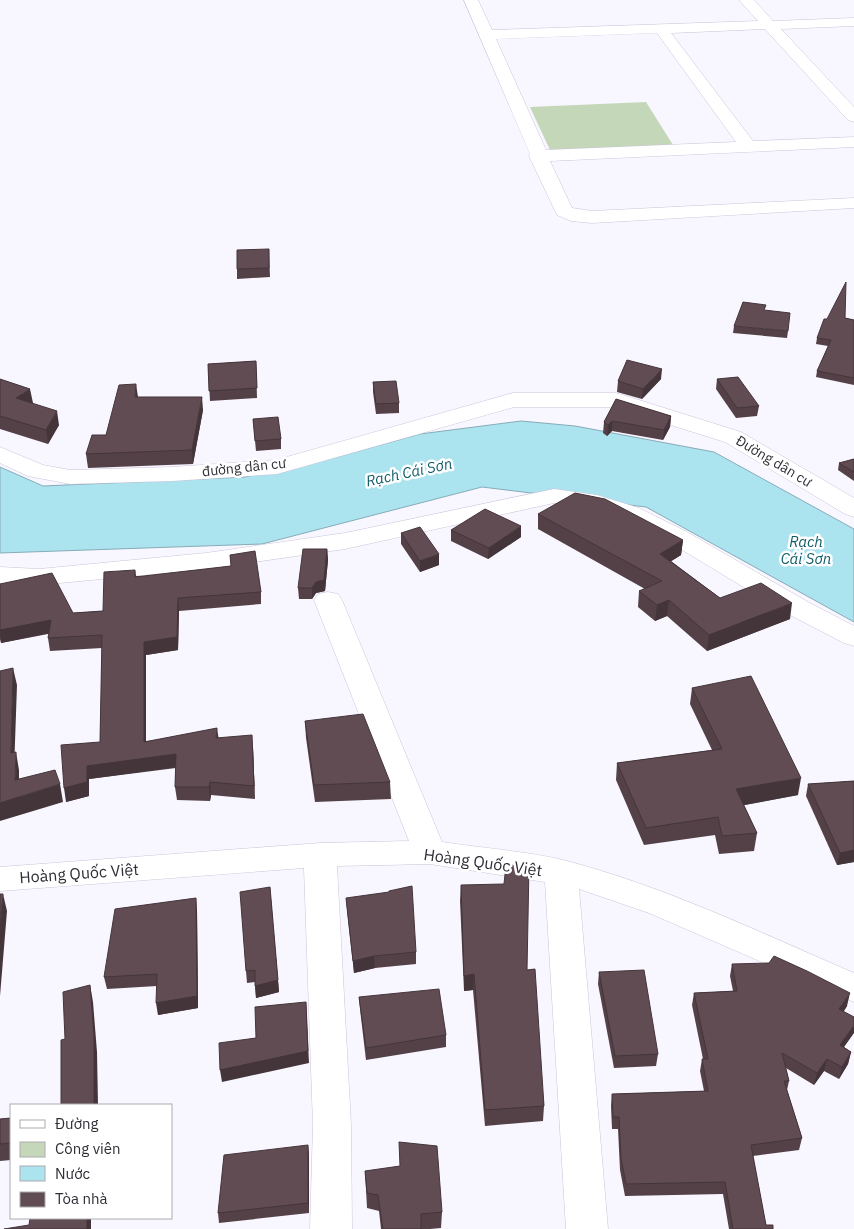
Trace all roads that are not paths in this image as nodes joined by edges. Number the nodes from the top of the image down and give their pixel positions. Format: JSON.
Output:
{"nodes":[{"id":1,"x":471,"y":0,"type":"edge"},
{"id":2,"x":746,"y":0,"type":"edge"},
{"id":3,"x":854,"y":22,"type":"edge"},
{"id":4,"x":769,"y":26,"type":"junction"},
{"id":5,"x":661,"y":29,"type":"junction"},
{"id":6,"x":487,"y":35,"type":"junction"},
{"id":7,"x":854,"y":117,"type":"edge"},
{"id":8,"x":854,"y":142,"type":"edge"},
{"id":9,"x":748,"y":146,"type":"junction"},
{"id":10,"x":538,"y":156,"type":"junction"},
{"id":11,"x":854,"y":203,"type":"edge"},
{"id":12,"x":513,"y":400,"type":"joint"},
{"id":13,"x":0,"y":454,"type":"edge"},
{"id":14,"x":854,"y":509,"type":"edge"},
{"id":15,"x":0,"y":575,"type":"edge"},
{"id":16,"x":328,"y":600,"type":"dead end"},
{"id":17,"x":854,"y":637,"type":"edge"},
{"id":18,"x":430,"y":852,"type":"junction"},
{"id":19,"x":320,"y":855,"type":"junction"},
{"id":20,"x":561,"y":872,"type":"junction"},
{"id":21,"x":0,"y":879,"type":"edge"},
{"id":22,"x":854,"y":988,"type":"edge"},
{"id":23,"x":331,"y":1229,"type":"edge"},
{"id":24,"x":586,"y":1229,"type":"edge"}],
"edges":[{"from":1,"to":6,"type":"street"},
{"from":2,"to":4,"type":"street"},
{"from":3,"to":4,"type":"street"},
{"from":4,"to":5,"type":"street"},
{"from":4,"to":7,"type":"street"},
{"from":5,"to":6,"type":"street"},
{"from":5,"to":9,"type":"street"},
{"from":6,"to":10,"type":"street"},
{"from":8,"to":9,"type":"street"},
{"from":9,"to":10,"type":"street"},
{"from":10,"to":11,"type":"street"},
{"from":12,"to":13,"type":"street","name":"đường dân cư"},
{"from":12,"to":14,"type":"street","name":"Đường dân cư"},
{"from":15,"to":17,"type":"street"},
{"from":16,"to":18,"type":"street"},
{"from":18,"to":19,"type":"street","name":"Hoàng Quốc Việt"},
{"from":18,"to":20,"type":"street","name":"Hoàng Quốc Việt"},
{"from":19,"to":21,"type":"street","name":"Hoàng Quốc Việt"},
{"from":19,"to":23,"type":"street"},
{"from":20,"to":22,"type":"street","name":"Hoàng Quốc Việt"},
{"from":20,"to":24,"type":"street"}]}
